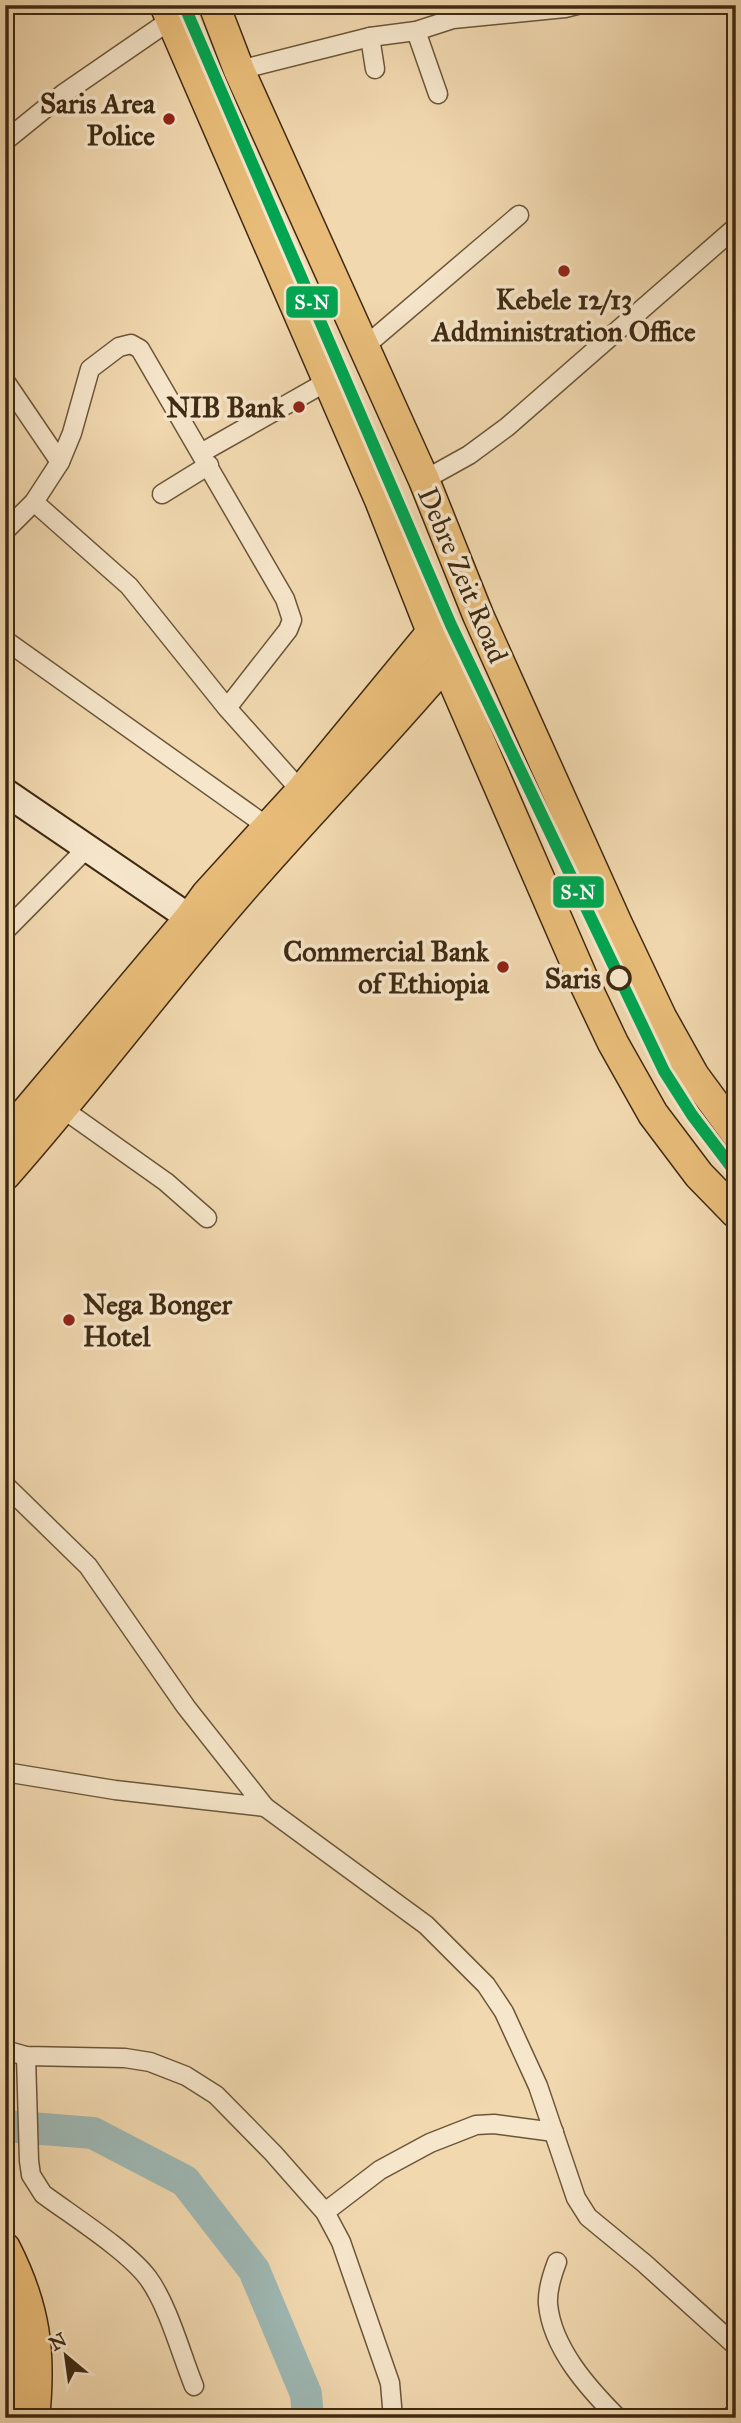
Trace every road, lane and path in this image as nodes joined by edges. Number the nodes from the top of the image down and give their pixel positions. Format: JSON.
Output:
{"nodes":[{"id":1,"x":214,"y":5,"type":"edge"},
{"id":2,"x":471,"y":5,"type":"edge"},
{"id":3,"x":577,"y":5,"type":"edge"},
{"id":4,"x":168,"y":12,"type":"edge"},
{"id":5,"x":453,"y":19,"type":"junction"},
{"id":6,"x":416,"y":31,"type":"junction"},
{"id":7,"x":370,"y":37,"type":"junction"},
{"id":8,"x":375,"y":69,"type":"dead end"},
{"id":9,"x":239,"y":70,"type":"junction"},
{"id":10,"x":438,"y":94,"type":"dead end"},
{"id":11,"x":5,"y":141,"type":"edge"},
{"id":12,"x":519,"y":215,"type":"dead end"},
{"id":13,"x":736,"y":227,"type":"edge"},
{"id":14,"x":363,"y":348,"type":"junction"},
{"id":15,"x":5,"y":381,"type":"edge"},
{"id":16,"x":328,"y":381,"type":"junction"},
{"id":17,"x":205,"y":459,"type":"junction"},
{"id":18,"x":60,"y":462,"type":"junction"},
{"id":19,"x":424,"y":480,"type":"junction"},
{"id":20,"x":162,"y":494,"type":"dead end"},
{"id":21,"x":34,"y":502,"type":"junction"},
{"id":22,"x":5,"y":531,"type":"edge"},
{"id":23,"x":432,"y":632,"type":"junction"},
{"id":24,"x":5,"y":640,"type":"edge"},
{"id":25,"x":446,"y":662,"type":"junction"},
{"id":26,"x":227,"y":708,"type":"junction"},
{"id":27,"x":301,"y":790,"type":"junction"},
{"id":28,"x":5,"y":792,"type":"edge"},
{"id":29,"x":268,"y":827,"type":"junction"},
{"id":30,"x":86,"y":849,"type":"junction"},
{"id":31,"x":198,"y":925,"type":"junction"},
{"id":32,"x":5,"y":931,"type":"edge"},
{"id":33,"x":63,"y":1109,"type":"junction"},
{"id":34,"x":736,"y":1133,"type":"edge"},
{"id":35,"x":5,"y":1137,"type":"edge"},
{"id":36,"x":5,"y":1175,"type":"edge"},
{"id":37,"x":736,"y":1213,"type":"edge"},
{"id":38,"x":207,"y":1218,"type":"dead end"},
{"id":39,"x":5,"y":1485,"type":"edge"},
{"id":40,"x":5,"y":1772,"type":"edge"},
{"id":41,"x":265,"y":1807,"type":"junction"},
{"id":42,"x":5,"y":2050,"type":"edge"},
{"id":43,"x":26,"y":2061,"type":"junction"},
{"id":44,"x":554,"y":2132,"type":"junction"},
{"id":45,"x":325,"y":2212,"type":"junction"},
{"id":46,"x":5,"y":2248,"type":"edge"},
{"id":47,"x":557,"y":2262,"type":"dead end"},
{"id":48,"x":5,"y":2318,"type":"edge"},
{"id":49,"x":736,"y":2346,"type":"edge"},
{"id":50,"x":194,"y":2386,"type":"dead end"},
{"id":51,"x":736,"y":2412,"type":"edge"},
{"id":52,"x":5,"y":2418,"type":"edge"},
{"id":53,"x":34,"y":2418,"type":"edge"},
{"id":54,"x":393,"y":2418,"type":"edge"},
{"id":55,"x":618,"y":2418,"type":"edge"},
{"id":56,"x":729,"y":2418,"type":"edge"}],
"edges":[{"from":1,"to":9,"type":"main road","name":"Debre Zeit Road"},
{"from":2,"to":5,"type":"street"},
{"from":3,"to":5,"type":"street"},
{"from":4,"to":11,"type":"street"},
{"from":4,"to":16,"type":"main road","name":"Debre Zeit Road"},
{"from":5,"to":6,"type":"street"},
{"from":6,"to":7,"type":"street"},
{"from":6,"to":10,"type":"street"},
{"from":7,"to":8,"type":"street"},
{"from":7,"to":9,"type":"street"},
{"from":9,"to":14,"type":"main road","name":"Debre Zeit Road"},
{"from":12,"to":14,"type":"street"},
{"from":13,"to":19,"type":"street"},
{"from":14,"to":19,"type":"main road","name":"Debre Zeit Road"},
{"from":15,"to":18,"type":"street"},
{"from":16,"to":17,"type":"street"},
{"from":16,"to":23,"type":"main road","name":"Debre Zeit Road"},
{"from":17,"to":18,"type":"street"},
{"from":17,"to":20,"type":"street"},
{"from":17,"to":26,"type":"street"},
{"from":18,"to":21,"type":"street"},
{"from":19,"to":34,"type":"main road","name":"Debre Zeit Road"},
{"from":21,"to":22,"type":"street"},
{"from":21,"to":26,"type":"street"},
{"from":23,"to":25,"type":"main road","name":"Debre Zeit Road"},
{"from":23,"to":27,"type":"main road"},
{"from":24,"to":29,"type":"street"},
{"from":25,"to":31,"type":"main road"},
{"from":25,"to":37,"type":"main road","name":"Debre Zeit Road"},
{"from":26,"to":27,"type":"street"},
{"from":27,"to":29,"type":"main road"},
{"from":28,"to":30,"type":"street"},
{"from":29,"to":31,"type":"main road"},
{"from":30,"to":31,"type":"street"},
{"from":30,"to":32,"type":"street"},
{"from":31,"to":33,"type":"main road"},
{"from":31,"to":35,"type":"main road"},
{"from":33,"to":36,"type":"main road"},
{"from":33,"to":38,"type":"street"},
{"from":39,"to":41,"type":"street"},
{"from":40,"to":41,"type":"street"},
{"from":41,"to":44,"type":"street"},
{"from":42,"to":43,"type":"street"},
{"from":43,"to":45,"type":"street"},
{"from":43,"to":50,"type":"street"},
{"from":44,"to":45,"type":"street"},
{"from":44,"to":49,"type":"street"},
{"from":45,"to":54,"type":"street"},
{"from":46,"to":53,"type":"main road"},
{"from":47,"to":55,"type":"street"},
{"from":48,"to":52,"type":"main road"},
{"from":51,"to":56,"type":"street"}]}
